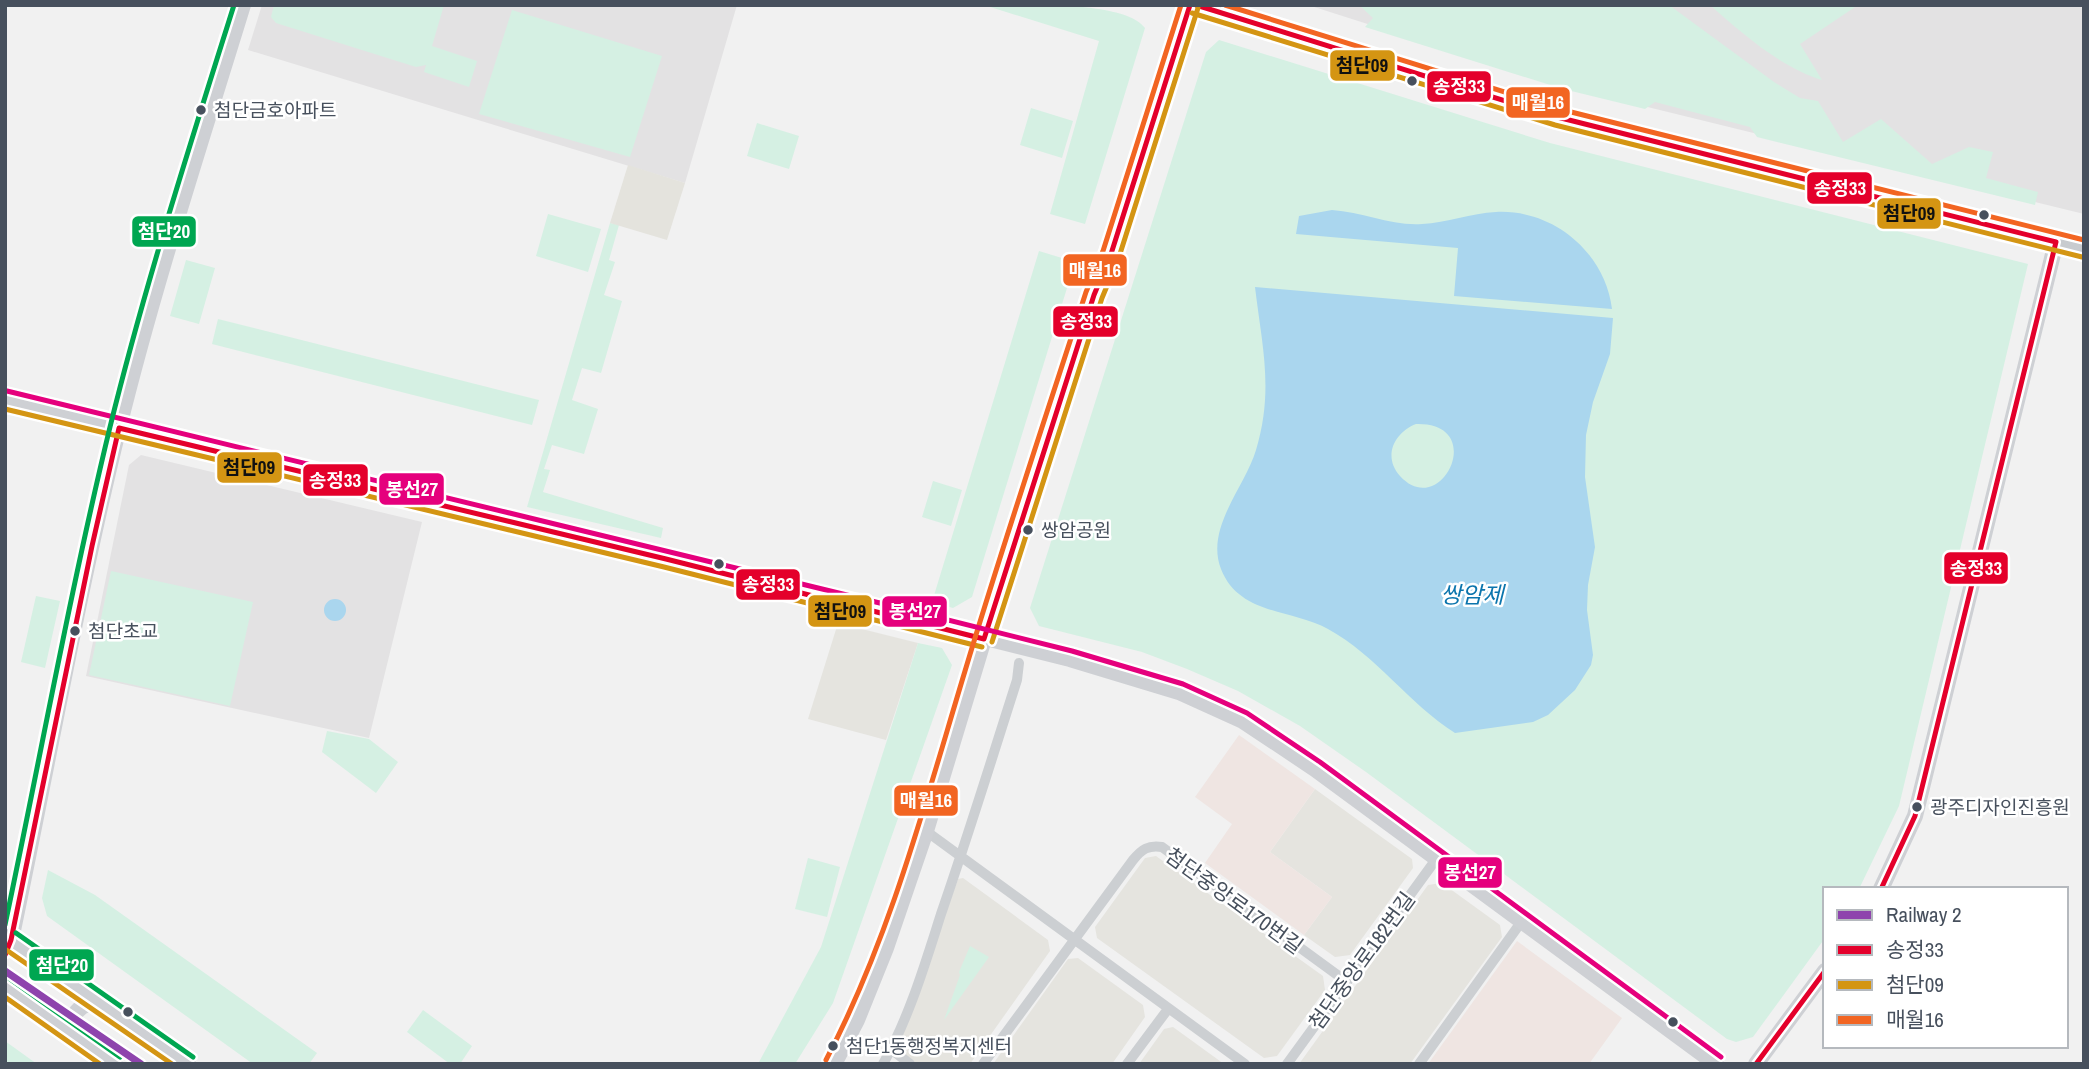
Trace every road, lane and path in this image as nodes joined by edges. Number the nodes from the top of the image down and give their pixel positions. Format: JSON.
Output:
{"nodes":[{"id":1,"x":243,"y":5,"type":"edge"},
{"id":2,"x":1192,"y":5,"type":"edge"},
{"id":3,"x":2056,"y":242,"type":"junction"},
{"id":4,"x":2084,"y":249,"type":"edge"},
{"id":5,"x":5,"y":400,"type":"edge"},
{"id":6,"x":119,"y":428,"type":"junction"},
{"id":7,"x":984,"y":639,"type":"junction"},
{"id":8,"x":1019,"y":663,"type":"dead end"},
{"id":9,"x":926,"y":831,"type":"junction"},
{"id":10,"x":961,"y":856,"type":"junction"},
{"id":11,"x":1437,"y":858,"type":"junction"},
{"id":12,"x":1882,"y":887,"type":"edge"},
{"id":13,"x":1522,"y":921,"type":"junction"},
{"id":14,"x":1074,"y":939,"type":"junction"},
{"id":15,"x":7,"y":945,"type":"edge"},
{"id":16,"x":1823,"y":974,"type":"edge"},
{"id":17,"x":1347,"y":982,"type":"junction"},
{"id":18,"x":5,"y":986,"type":"edge"},
{"id":19,"x":108,"y":1007,"type":"junction"},
{"id":20,"x":1168,"y":1009,"type":"junction"},
{"id":21,"x":83,"y":1041,"type":"junction"},
{"id":22,"x":891,"y":1049,"type":"junction"},
{"id":23,"x":115,"y":1064,"type":"edge"},
{"id":24,"x":188,"y":1064,"type":"edge"},
{"id":25,"x":834,"y":1064,"type":"edge"},
{"id":26,"x":883,"y":1064,"type":"edge"},
{"id":27,"x":910,"y":1064,"type":"edge"},
{"id":28,"x":984,"y":1064,"type":"edge"},
{"id":29,"x":1127,"y":1064,"type":"edge"},
{"id":30,"x":1245,"y":1064,"type":"edge"},
{"id":31,"x":1287,"y":1064,"type":"edge"},
{"id":32,"x":1419,"y":1064,"type":"edge"},
{"id":33,"x":1716,"y":1064,"type":"edge"},
{"id":34,"x":1756,"y":1064,"type":"edge"}],
"edges":[{"from":1,"to":6,"type":"street"},
{"from":2,"to":3,"type":"main road"},
{"from":2,"to":7,"type":"street"},
{"from":3,"to":4,"type":"main road"},
{"from":3,"to":12,"type":"street"},
{"from":5,"to":6,"type":"street"},
{"from":6,"to":7,"type":"street"},
{"from":6,"to":15,"type":"street"},
{"from":7,"to":9,"type":"street"},
{"from":7,"to":11,"type":"street"},
{"from":8,"to":10,"type":"street"},
{"from":9,"to":10,"type":"street"},
{"from":9,"to":25,"type":"street"},
{"from":10,"to":14,"type":"street"},
{"from":10,"to":22,"type":"street"},
{"from":11,"to":13,"type":"street"},
{"from":11,"to":17,"type":"street","name":"첨단중앙로182번길"},
{"from":13,"to":32,"type":"street"},
{"from":13,"to":33,"type":"street"},
{"from":14,"to":17,"type":"street","name":"첨단중앙로170번길"},
{"from":14,"to":20,"type":"street"},
{"from":14,"to":28,"type":"street","name":"첨단중앙로170번길"},
{"from":15,"to":19,"type":"street"},
{"from":16,"to":34,"type":"street"},
{"from":17,"to":31,"type":"street","name":"첨단중앙로182번길"},
{"from":18,"to":21,"type":"street"},
{"from":19,"to":21,"type":"street"},
{"from":19,"to":24,"type":"street"},
{"from":20,"to":29,"type":"street"},
{"from":20,"to":30,"type":"street"},
{"from":21,"to":23,"type":"street"},
{"from":22,"to":26,"type":"street"},
{"from":22,"to":27,"type":"street"}]}
